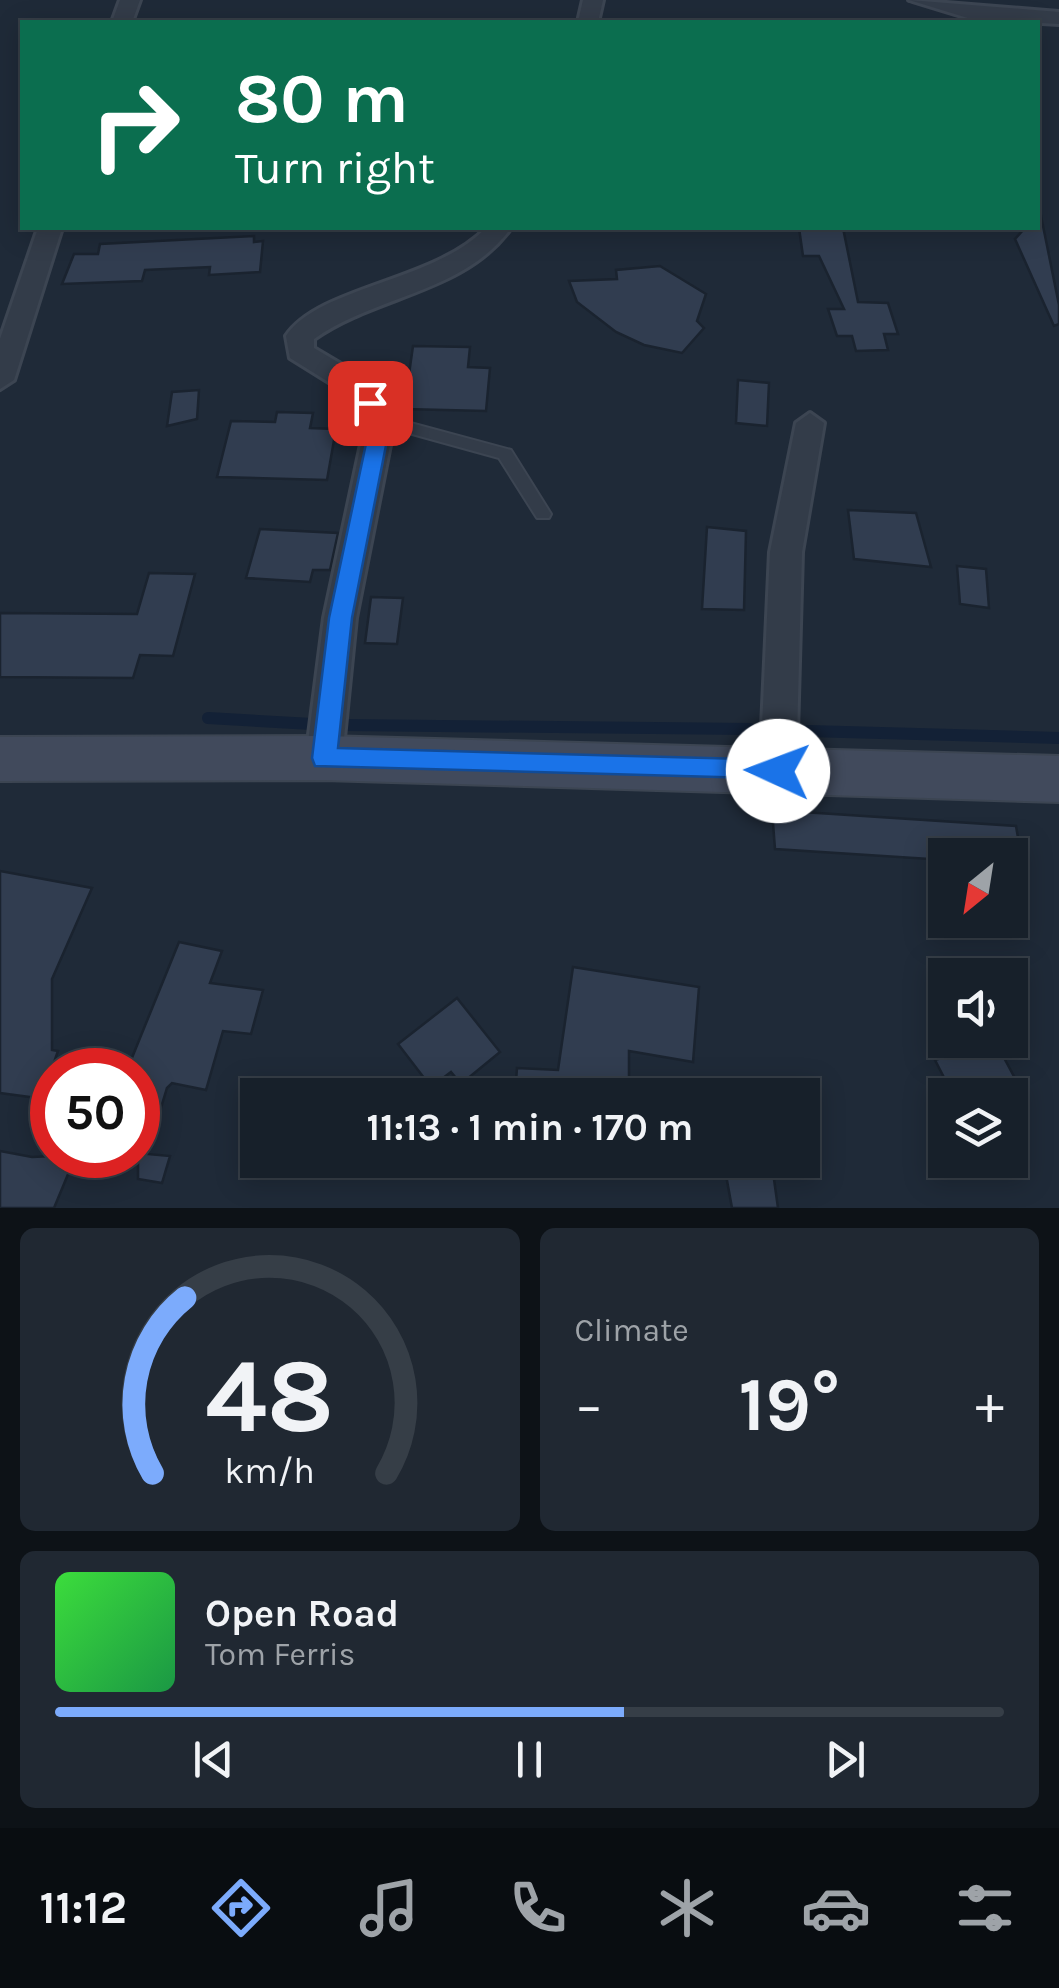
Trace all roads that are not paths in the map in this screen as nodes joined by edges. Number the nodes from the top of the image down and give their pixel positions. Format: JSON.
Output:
{"nodes":[{"id":1,"x":919,"y":0,"type":"edge"},
{"id":2,"x":966,"y":18,"type":"edge"},
{"id":3,"x":1059,"y":18,"type":"edge"},
{"id":4,"x":49,"y":230,"type":"edge"},
{"id":5,"x":498,"y":230,"type":"edge"},
{"id":6,"x":0,"y":380,"type":"edge"},
{"id":7,"x":381,"y":420,"type":"junction"},
{"id":8,"x":810,"y":423,"type":"dead end"},
{"id":9,"x":543,"y":514,"type":"dead end"},
{"id":10,"x":324,"y":758,"type":"junction"},
{"id":11,"x":0,"y":759,"type":"edge"},
{"id":12,"x":778,"y":771,"type":"junction"},
{"id":13,"x":1059,"y":779,"type":"edge"}],
"edges":[{"from":1,"to":2,"type":"street"},
{"from":2,"to":3,"type":"street"},
{"from":4,"to":6,"type":"street"},
{"from":5,"to":7,"type":"street"},
{"from":7,"to":9,"type":"lane"},
{"from":7,"to":10,"type":"street"},
{"from":8,"to":12,"type":"street"},
{"from":10,"to":11,"type":"main road"},
{"from":10,"to":12,"type":"main road"},
{"from":12,"to":13,"type":"main road"}]}
